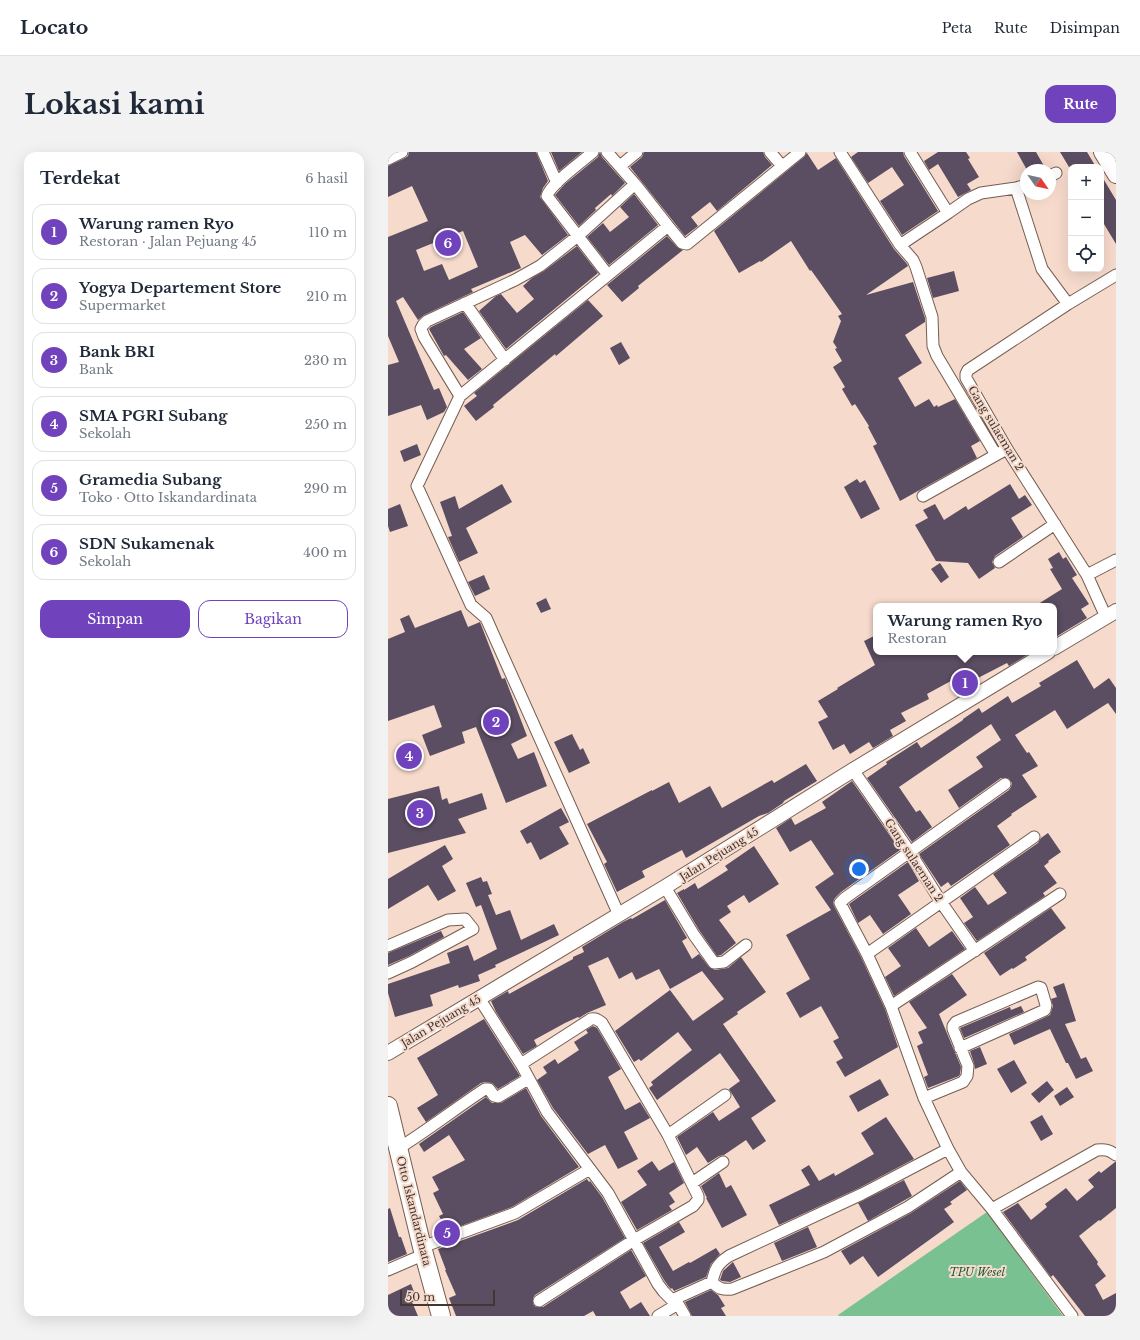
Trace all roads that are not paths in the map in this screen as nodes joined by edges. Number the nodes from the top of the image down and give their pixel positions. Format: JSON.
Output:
{"nodes":[{"id":1,"x":402,"y":152,"type":"edge"},
{"id":2,"x":543,"y":152,"type":"edge"},
{"id":3,"x":594,"y":152,"type":"edge"},
{"id":4,"x":607,"y":152,"type":"edge"},
{"id":5,"x":638,"y":152,"type":"edge"},
{"id":6,"x":770,"y":152,"type":"edge"},
{"id":7,"x":800,"y":152,"type":"edge"},
{"id":8,"x":840,"y":152,"type":"edge"},
{"id":9,"x":910,"y":152,"type":"edge"},
{"id":10,"x":1102,"y":152,"type":"edge"},
{"id":11,"x":388,"y":159,"type":"edge"},
{"id":12,"x":620,"y":166,"type":"junction"},
{"id":13,"x":782,"y":166,"type":"junction"},
{"id":14,"x":1116,"y":174,"type":"edge"},
{"id":15,"x":557,"y":183,"type":"junction"},
{"id":16,"x":635,"y":184,"type":"junction"},
{"id":17,"x":1020,"y":187,"type":"edge"},
{"id":18,"x":1024,"y":200,"type":"edge"},
{"id":19,"x":948,"y":213,"type":"junction"},
{"id":20,"x":668,"y":226,"type":"junction"},
{"id":21,"x":578,"y":236,"type":"junction"},
{"id":22,"x":900,"y":245,"type":"junction"},
{"id":23,"x":608,"y":275,"type":"junction"},
{"id":24,"x":1116,"y":275,"type":"edge"},
{"id":25,"x":465,"y":303,"type":"junction"},
{"id":26,"x":1068,"y":304,"type":"junction"},
{"id":27,"x":505,"y":360,"type":"junction"},
{"id":28,"x":460,"y":396,"type":"junction"},
{"id":29,"x":1007,"y":449,"type":"junction"},
{"id":30,"x":996,"y":455,"type":"junction"},
{"id":31,"x":923,"y":496,"type":"dead end"},
{"id":32,"x":1055,"y":524,"type":"junction"},
{"id":33,"x":1116,"y":560,"type":"edge"},
{"id":34,"x":1000,"y":562,"type":"dead end"},
{"id":35,"x":1087,"y":576,"type":"junction"},
{"id":36,"x":1111,"y":614,"type":"edge"},
{"id":37,"x":1057,"y":646,"type":"edge"},
{"id":38,"x":1043,"y":655,"type":"edge"},
{"id":39,"x":853,"y":770,"type":"junction"},
{"id":40,"x":1005,"y":784,"type":"dead end"},
{"id":41,"x":1034,"y":836,"type":"dead end"},
{"id":42,"x":910,"y":852,"type":"junction"},
{"id":43,"x":665,"y":887,"type":"junction"},
{"id":44,"x":1060,"y":894,"type":"dead end"},
{"id":45,"x":941,"y":902,"type":"junction"},
{"id":46,"x":619,"y":915,"type":"junction"},
{"id":47,"x":746,"y":945,"type":"dead end"},
{"id":48,"x":388,"y":946,"type":"edge"},
{"id":49,"x":975,"y":951,"type":"junction"},
{"id":50,"x":867,"y":954,"type":"junction"},
{"id":51,"x":388,"y":973,"type":"edge"},
{"id":52,"x":478,"y":998,"type":"junction"},
{"id":53,"x":891,"y":1006,"type":"junction"},
{"id":54,"x":960,"y":1048,"type":"junction"},
{"id":55,"x":388,"y":1053,"type":"edge"},
{"id":56,"x":520,"y":1064,"type":"junction"},
{"id":57,"x":528,"y":1079,"type":"junction"},
{"id":58,"x":725,"y":1095,"type":"dead end"},
{"id":59,"x":924,"y":1098,"type":"junction"},
{"id":60,"x":388,"y":1106,"type":"edge"},
{"id":61,"x":668,"y":1135,"type":"junction"},
{"id":62,"x":394,"y":1145,"type":"edge"},
{"id":63,"x":948,"y":1149,"type":"junction"},
{"id":64,"x":1116,"y":1155,"type":"edge"},
{"id":65,"x":723,"y":1162,"type":"dead end"},
{"id":66,"x":590,"y":1170,"type":"junction"},
{"id":67,"x":961,"y":1172,"type":"junction"},
{"id":68,"x":692,"y":1183,"type":"junction"},
{"id":69,"x":992,"y":1209,"type":"junction"},
{"id":70,"x":634,"y":1240,"type":"junction"},
{"id":71,"x":423,"y":1250,"type":"junction"},
{"id":72,"x":388,"y":1270,"type":"edge"},
{"id":73,"x":712,"y":1282,"type":"junction"},
{"id":74,"x":539,"y":1301,"type":"dead end"},
{"id":75,"x":675,"y":1302,"type":"junction"},
{"id":76,"x":441,"y":1316,"type":"edge"},
{"id":77,"x":658,"y":1316,"type":"edge"},
{"id":78,"x":685,"y":1316,"type":"edge"},
{"id":79,"x":1072,"y":1316,"type":"edge"}],
"edges":[{"from":1,"to":11,"type":"street"},
{"from":2,"to":15,"type":"street"},
{"from":3,"to":15,"type":"street"},
{"from":4,"to":12,"type":"street"},
{"from":5,"to":12,"type":"street"},
{"from":6,"to":13,"type":"street"},
{"from":7,"to":13,"type":"street"},
{"from":8,"to":22,"type":"street"},
{"from":9,"to":19,"type":"street"},
{"from":10,"to":14,"type":"main road"},
{"from":12,"to":16,"type":"street"},
{"from":13,"to":20,"type":"street"},
{"from":15,"to":21,"type":"street"},
{"from":16,"to":20,"type":"street"},
{"from":16,"to":21,"type":"street"},
{"from":17,"to":19,"type":"street"},
{"from":18,"to":26,"type":"street"},
{"from":19,"to":22,"type":"street"},
{"from":20,"to":23,"type":"street"},
{"from":21,"to":23,"type":"street"},
{"from":21,"to":25,"type":"street"},
{"from":22,"to":30,"type":"street"},
{"from":23,"to":27,"type":"street"},
{"from":24,"to":26,"type":"street","name":"Gang sulaeman 2"},
{"from":25,"to":27,"type":"street"},
{"from":25,"to":28,"type":"street"},
{"from":26,"to":29,"type":"street","name":"Gang sulaeman 2"},
{"from":27,"to":28,"type":"street"},
{"from":28,"to":46,"type":"street"},
{"from":29,"to":30,"type":"street"},
{"from":29,"to":32,"type":"street","name":"Gang sulaeman 2"},
{"from":30,"to":31,"type":"street"},
{"from":32,"to":34,"type":"street"},
{"from":32,"to":35,"type":"street","name":"Gang sulaeman 2"},
{"from":33,"to":35,"type":"street"},
{"from":35,"to":36,"type":"street","name":"Gang sulaeman 2"},
{"from":36,"to":37,"type":"street"},
{"from":38,"to":39,"type":"street","name":"Jalan Pejuang 45"},
{"from":39,"to":42,"type":"street","name":"Gang sulaeman 2"},
{"from":39,"to":43,"type":"street","name":"Jalan Pejuang 45"},
{"from":40,"to":42,"type":"street"},
{"from":41,"to":45,"type":"street"},
{"from":42,"to":45,"type":"street","name":"Gang sulaeman 2"},
{"from":42,"to":50,"type":"street"},
{"from":43,"to":46,"type":"street","name":"Jalan Pejuang 45"},
{"from":43,"to":47,"type":"street"},
{"from":44,"to":49,"type":"street"},
{"from":45,"to":49,"type":"street","name":"Gang sulaeman 2"},
{"from":45,"to":50,"type":"street"},
{"from":46,"to":52,"type":"street","name":"Jalan Pejuang 45"},
{"from":48,"to":51,"type":"street"},
{"from":49,"to":53,"type":"street"},
{"from":50,"to":53,"type":"street"},
{"from":52,"to":55,"type":"street","name":"Jalan Pejuang 45"},
{"from":52,"to":56,"type":"street"},
{"from":53,"to":59,"type":"street"},
{"from":54,"to":54,"type":"street"},
{"from":54,"to":59,"type":"street"},
{"from":56,"to":57,"type":"street"},
{"from":56,"to":61,"type":"street"},
{"from":57,"to":62,"type":"street"},
{"from":57,"to":66,"type":"street"},
{"from":58,"to":61,"type":"street"},
{"from":59,"to":63,"type":"street"},
{"from":60,"to":62,"type":"main road","name":"Otto Iskandardinata"},
{"from":61,"to":68,"type":"street"},
{"from":62,"to":71,"type":"main road","name":"Otto Iskandardinata"},
{"from":63,"to":67,"type":"street"},
{"from":63,"to":73,"type":"street"},
{"from":64,"to":69,"type":"street"},
{"from":65,"to":68,"type":"street"},
{"from":66,"to":70,"type":"street"},
{"from":66,"to":71,"type":"street"},
{"from":67,"to":69,"type":"street"},
{"from":67,"to":73,"type":"street"},
{"from":68,"to":70,"type":"street"},
{"from":69,"to":79,"type":"street"},
{"from":70,"to":74,"type":"street"},
{"from":70,"to":75,"type":"street"},
{"from":71,"to":72,"type":"street"},
{"from":71,"to":76,"type":"main road","name":"Otto Iskandardinata"},
{"from":73,"to":75,"type":"street"},
{"from":75,"to":77,"type":"street"},
{"from":75,"to":78,"type":"street"}]}
